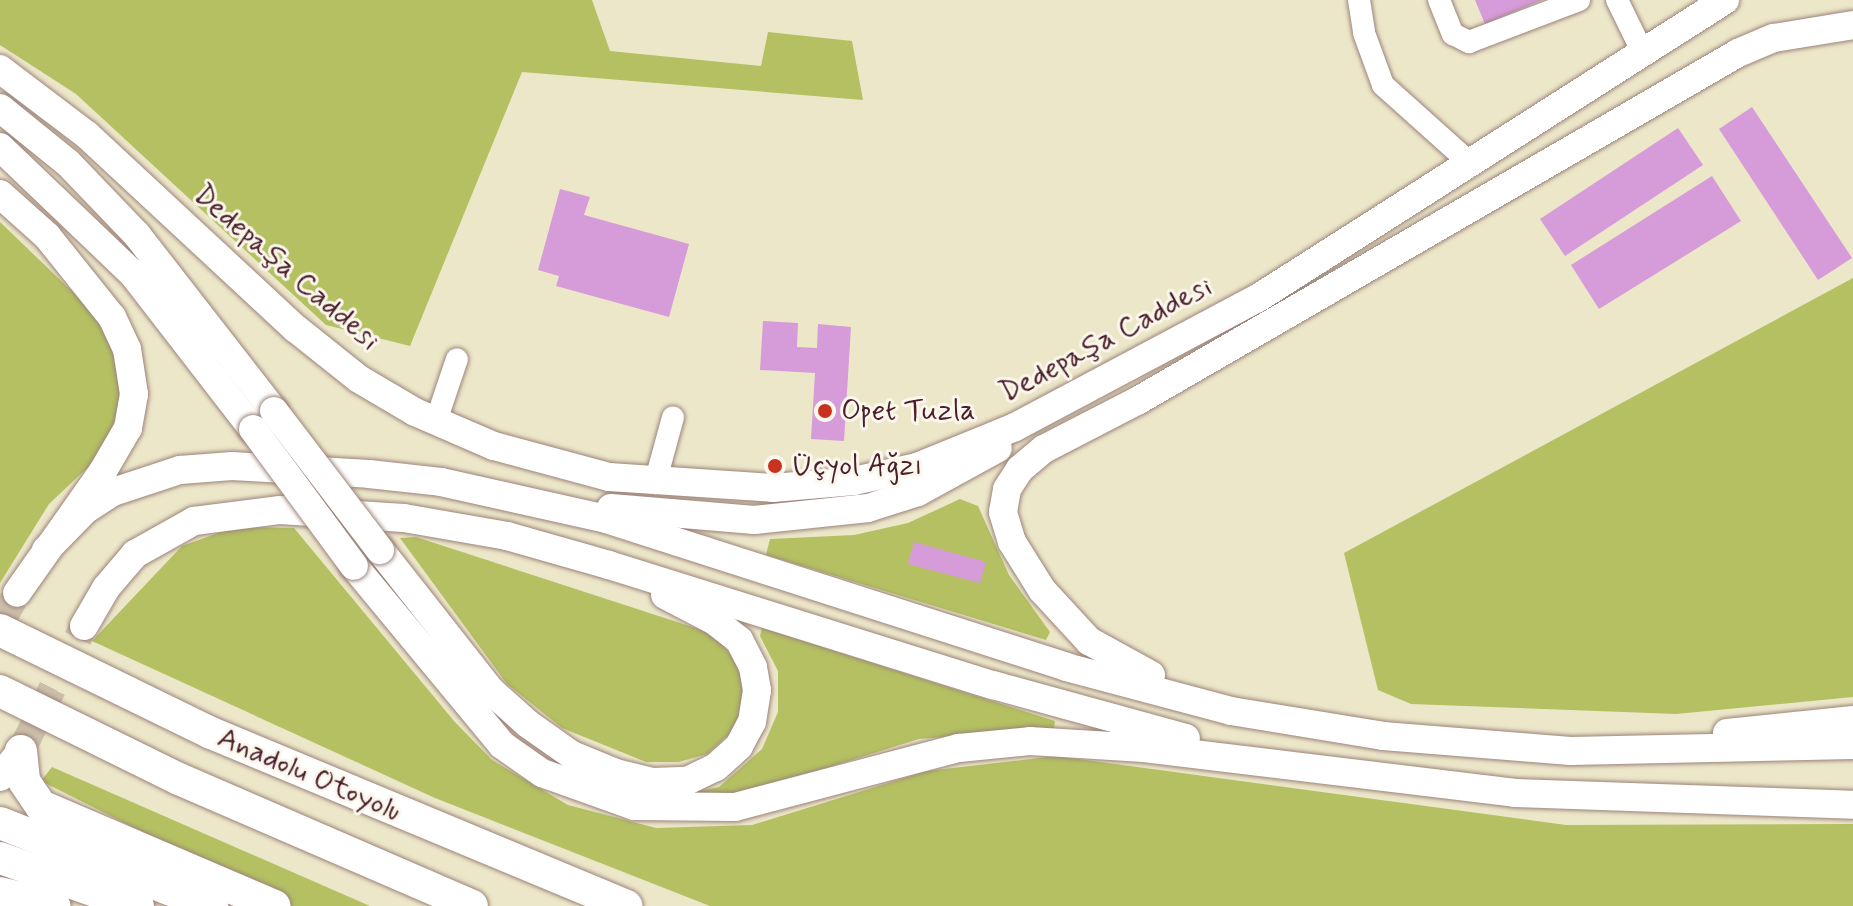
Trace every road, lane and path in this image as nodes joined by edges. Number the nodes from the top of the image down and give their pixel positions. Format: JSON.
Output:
{"nodes":[{"id":1,"x":1359,"y":0,"type":"edge"},
{"id":2,"x":1439,"y":0,"type":"edge"},
{"id":3,"x":1579,"y":0,"type":"edge"},
{"id":4,"x":1617,"y":0,"type":"edge"},
{"id":5,"x":1725,"y":0,"type":"edge"},
{"id":6,"x":1853,"y":25,"type":"edge"},
{"id":7,"x":1644,"y":55,"type":"junction"},
{"id":8,"x":0,"y":69,"type":"edge"},
{"id":9,"x":0,"y":108,"type":"edge"},
{"id":10,"x":0,"y":147,"type":"edge"},
{"id":11,"x":1471,"y":164,"type":"junction"},
{"id":12,"x":0,"y":194,"type":"edge"},
{"id":13,"x":457,"y":359,"type":"dead end"},
{"id":14,"x":1121,"y":371,"type":"junction"},
{"id":15,"x":673,"y":417,"type":"dead end"},
{"id":16,"x":263,"y":420,"type":"junction"},
{"id":17,"x":436,"y":421,"type":"junction"},
{"id":18,"x":441,"y":482,"type":"junction"},
{"id":19,"x":655,"y":483,"type":"junction"},
{"id":20,"x":507,"y":536,"type":"junction"},
{"id":21,"x":46,"y":550,"type":"junction"},
{"id":22,"x":17,"y":593,"type":"tunnel mouth"},
{"id":23,"x":84,"y":626,"type":"tunnel mouth"},
{"id":24,"x":0,"y":630,"type":"edge"},
{"id":25,"x":0,"y":691,"type":"edge"},
{"id":26,"x":1289,"y":720,"type":"junction"},
{"id":27,"x":1853,"y":720,"type":"edge"},
{"id":28,"x":1478,"y":745,"type":"junction"},
{"id":29,"x":1853,"y":745,"type":"edge"},
{"id":30,"x":21,"y":751,"type":"joint"},
{"id":31,"x":0,"y":777,"type":"edge"},
{"id":32,"x":1853,"y":785,"type":"edge"},
{"id":33,"x":1443,"y":786,"type":"junction"},
{"id":34,"x":1591,"y":797,"type":"junction"},
{"id":35,"x":1853,"y":805,"type":"edge"},
{"id":36,"x":9,"y":826,"type":"edge"},
{"id":37,"x":0,"y":858,"type":"edge"},
{"id":38,"x":0,"y":893,"type":"edge"},
{"id":39,"x":54,"y":906,"type":"edge"},
{"id":40,"x":138,"y":906,"type":"edge"},
{"id":41,"x":212,"y":906,"type":"edge"},
{"id":42,"x":274,"y":906,"type":"edge"},
{"id":43,"x":472,"y":906,"type":"edge"},
{"id":44,"x":626,"y":906,"type":"edge"}],
"edges":[{"from":1,"to":11,"type":"lane"},
{"from":2,"to":3,"type":"lane"},
{"from":4,"to":7,"type":"lane"},
{"from":5,"to":7,"type":"main road","name":"Dedepaşa Caddesi"},
{"from":6,"to":26,"type":"main road"},
{"from":7,"to":11,"type":"main road","name":"Dedepaşa Caddesi"},
{"from":8,"to":17,"type":"main road","name":"Dedepaşa Caddesi"},
{"from":9,"to":16,"type":"main road"},
{"from":10,"to":16,"type":"main road"},
{"from":11,"to":14,"type":"main road","name":"Dedepaşa Caddesi"},
{"from":12,"to":21,"type":"main road"},
{"from":13,"to":17,"type":"lane"},
{"from":14,"to":18,"type":"main road"},
{"from":14,"to":19,"type":"main road","name":"Dedepaşa Caddesi"},
{"from":15,"to":19,"type":"lane"},
{"from":16,"to":20,"type":"main road","bridge":true},
{"from":16,"to":33,"type":"main road","bridge":true},
{"from":17,"to":19,"type":"main road","name":"Dedepaşa Caddesi"},
{"from":18,"to":21,"type":"main road"},
{"from":18,"to":26,"type":"main road"},
{"from":20,"to":23,"type":"main road"},
{"from":20,"to":33,"type":"main road"},
{"from":21,"to":22,"type":"main road"},
{"from":24,"to":44,"type":"highway","name":"Anadolu Otoyolu"},
{"from":25,"to":43,"type":"highway","name":"Anadolu Otoyolu"},
{"from":26,"to":28,"type":"main road"},
{"from":27,"to":28,"type":"main road"},
{"from":28,"to":29,"type":"main road"},
{"from":30,"to":31,"type":"main road"},
{"from":30,"to":42,"type":"highway"},
{"from":32,"to":34,"type":"main road"},
{"from":33,"to":34,"type":"main road"},
{"from":34,"to":35,"type":"main road"},
{"from":36,"to":41,"type":"highway"},
{"from":37,"to":40,"type":"highway"},
{"from":38,"to":39,"type":"highway"}]}
